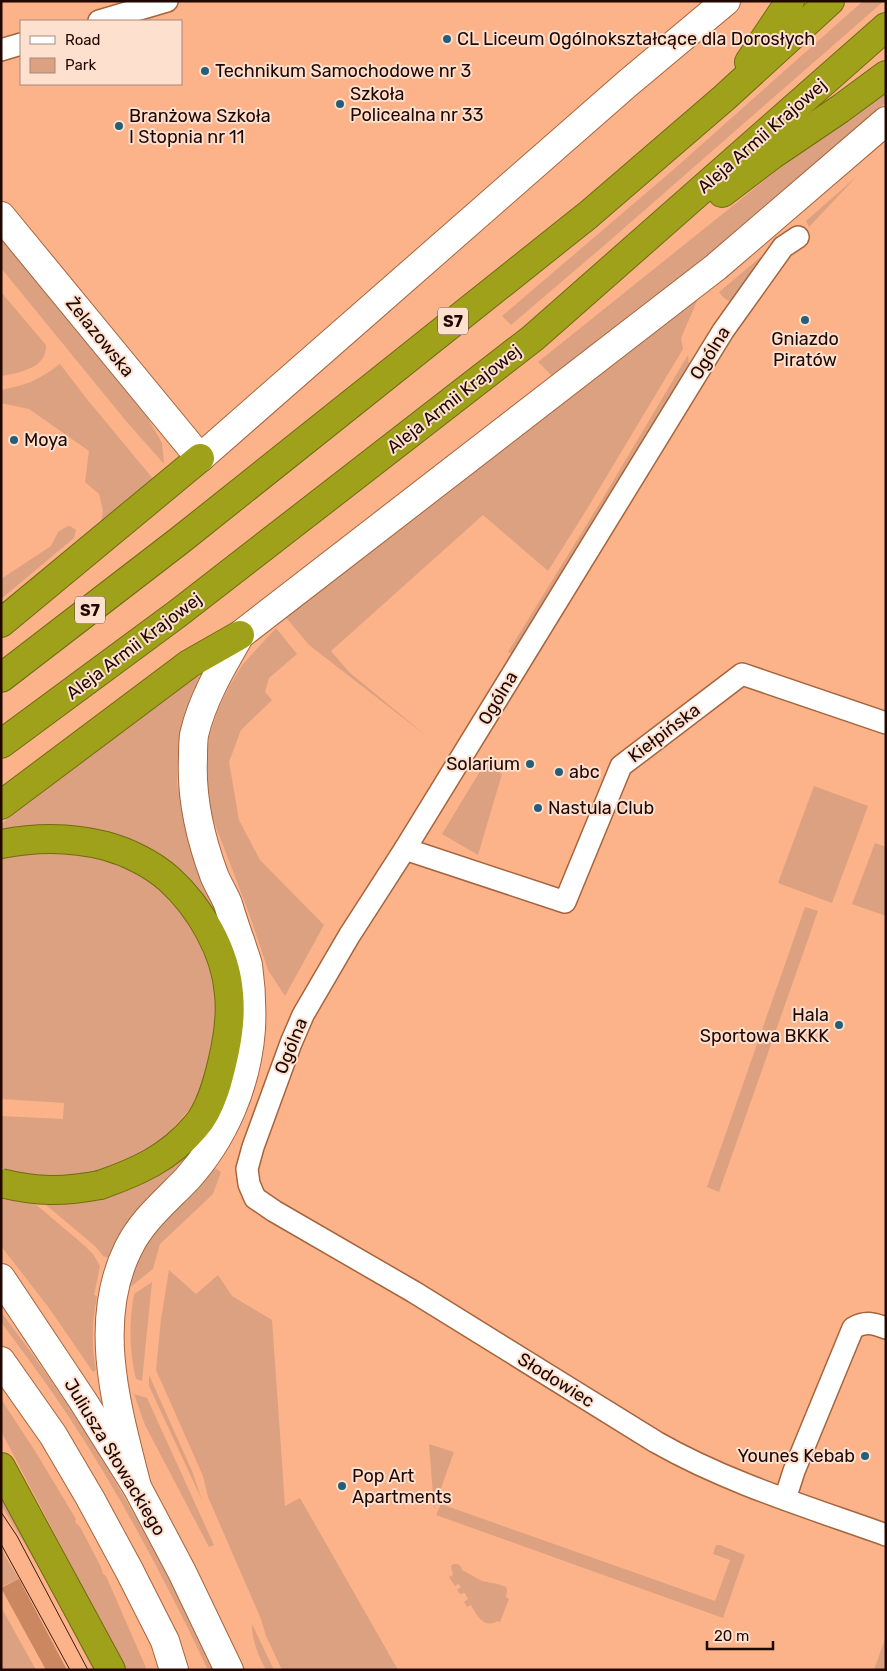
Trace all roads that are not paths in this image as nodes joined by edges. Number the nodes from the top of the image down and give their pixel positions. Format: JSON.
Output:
{"nodes":[{"id":1,"x":167,"y":1,"type":"edge"},
{"id":2,"x":726,"y":1,"type":"edge"},
{"id":3,"x":790,"y":1,"type":"edge"},
{"id":4,"x":830,"y":1,"type":"edge"},
{"id":5,"x":102,"y":20,"type":"edge"},
{"id":6,"x":886,"y":26,"type":"edge"},
{"id":7,"x":20,"y":44,"type":"edge"},
{"id":8,"x":1,"y":50,"type":"edge"},
{"id":9,"x":886,"y":75,"type":"edge"},
{"id":10,"x":724,"y":98,"type":"junction"},
{"id":11,"x":886,"y":121,"type":"edge"},
{"id":12,"x":1,"y":216,"type":"edge"},
{"id":13,"x":798,"y":236,"type":"dead end"},
{"id":14,"x":532,"y":338,"type":"junction"},
{"id":15,"x":200,"y":458,"type":"junction"},
{"id":16,"x":1,"y":623,"type":"edge"},
{"id":17,"x":240,"y":635,"type":"junction"},
{"id":18,"x":1,"y":678,"type":"edge"},
{"id":19,"x":886,"y":723,"type":"edge"},
{"id":20,"x":1,"y":744,"type":"edge"},
{"id":21,"x":1,"y":805,"type":"edge"},
{"id":22,"x":1,"y":844,"type":"edge"},
{"id":23,"x":405,"y":849,"type":"junction"},
{"id":24,"x":1,"y":1183,"type":"edge"},
{"id":25,"x":249,"y":1184,"type":"joint"},
{"id":26,"x":1,"y":1278,"type":"edge"},
{"id":27,"x":886,"y":1328,"type":"edge"},
{"id":28,"x":1,"y":1361,"type":"edge"},
{"id":29,"x":1,"y":1466,"type":"edge"},
{"id":30,"x":137,"y":1487,"type":"junction"},
{"id":31,"x":785,"y":1499,"type":"junction"},
{"id":32,"x":886,"y":1535,"type":"edge"},
{"id":33,"x":165,"y":1641,"type":"junction"},
{"id":34,"x":110,"y":1670,"type":"edge"},
{"id":35,"x":174,"y":1670,"type":"edge"},
{"id":36,"x":182,"y":1670,"type":"edge"},
{"id":37,"x":228,"y":1670,"type":"edge"}],
"edges":[{"from":1,"to":5,"type":"street"},
{"from":2,"to":15,"type":"main road"},
{"from":3,"to":10,"type":"highway"},
{"from":4,"to":10,"type":"highway","number":"S7"},
{"from":6,"to":14,"type":"highway","name":"Aleja Armii Krajowej"},
{"from":7,"to":8,"type":"street"},
{"from":9,"to":14,"type":"highway"},
{"from":10,"to":18,"type":"highway","number":"S7"},
{"from":11,"to":17,"type":"main road"},
{"from":12,"to":15,"type":"main road","name":"Żelazowska"},
{"from":13,"to":23,"type":"street","name":"Ogólna"},
{"from":14,"to":20,"type":"highway","name":"Aleja Armii Krajowej"},
{"from":15,"to":16,"type":"highway"},
{"from":17,"to":21,"type":"highway"},
{"from":17,"to":30,"type":"main road"},
{"from":19,"to":23,"type":"street","name":"Kiełpińska"},
{"from":22,"to":24,"type":"highway","bridge":true},
{"from":23,"to":25,"type":"street","name":"Ogólna"},
{"from":25,"to":31,"type":"street","name":"Słodowiec"},
{"from":26,"to":30,"type":"main road","name":"Juliusza Słowackiego"},
{"from":27,"to":31,"type":"street"},
{"from":28,"to":33,"type":"main road"},
{"from":29,"to":34,"type":"highway"},
{"from":30,"to":37,"type":"main road","name":"Juliusza Słowackiego"},
{"from":31,"to":32,"type":"street","name":"Słodowiec"},
{"from":33,"to":35,"type":"main road"},
{"from":33,"to":36,"type":"main road"}]}
